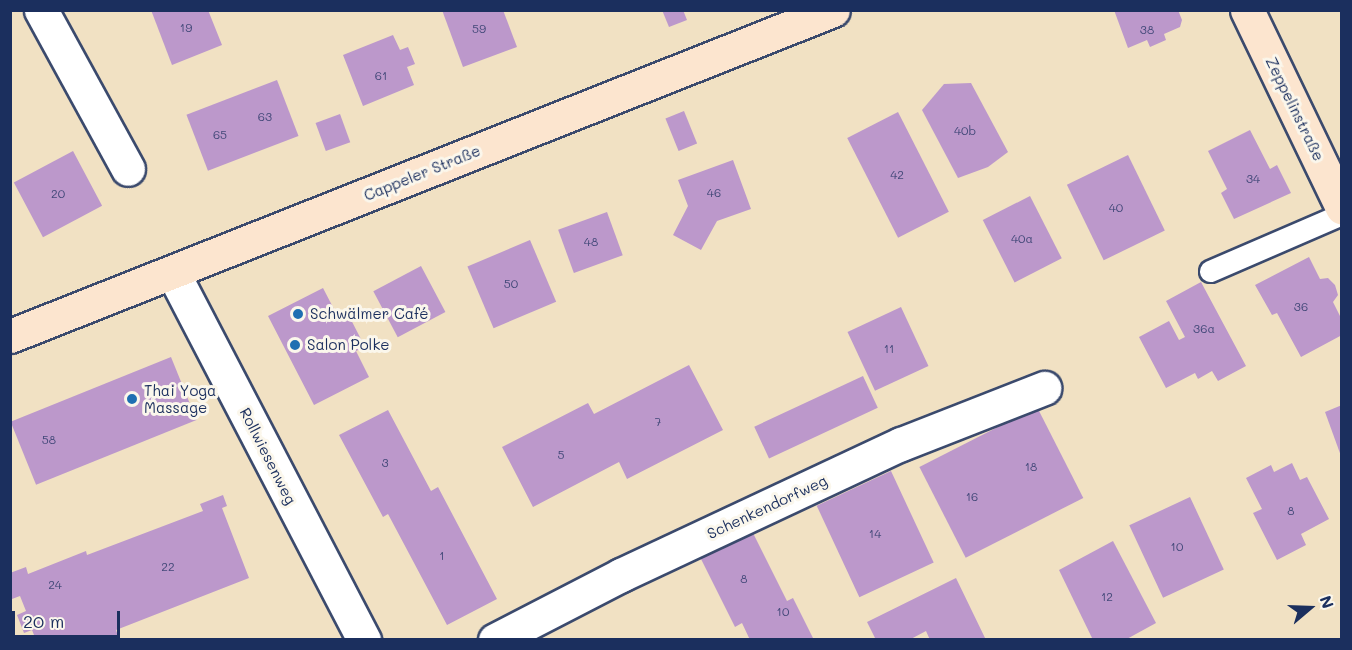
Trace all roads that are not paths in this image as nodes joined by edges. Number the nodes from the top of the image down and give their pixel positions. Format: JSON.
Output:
{"nodes":[{"id":1,"x":41,"y":10,"type":"edge"},
{"id":2,"x":833,"y":10,"type":"edge"},
{"id":3,"x":1247,"y":10,"type":"edge"},
{"id":4,"x":128,"y":169,"type":"dead end"},
{"id":5,"x":1341,"y":207,"type":"edge"},
{"id":6,"x":1341,"y":214,"type":"edge"},
{"id":7,"x":1210,"y":272,"type":"dead end"},
{"id":8,"x":173,"y":273,"type":"junction"},
{"id":9,"x":10,"y":336,"type":"edge"},
{"id":10,"x":1044,"y":388,"type":"dead end"},
{"id":11,"x":364,"y":639,"type":"edge"},
{"id":12,"x":495,"y":639,"type":"edge"}],
"edges":[{"from":1,"to":4,"type":"street"},
{"from":2,"to":8,"type":"main road","name":"Cappeler Straße"},
{"from":3,"to":5,"type":"main road","name":"Zeppelinstraße"},
{"from":6,"to":7,"type":"lane"},
{"from":8,"to":9,"type":"main road","name":"Cappeler Straße"},
{"from":8,"to":11,"type":"street","name":"Rollwiesenweg"},
{"from":10,"to":12,"type":"street","name":"Schenkendorfweg"}]}
